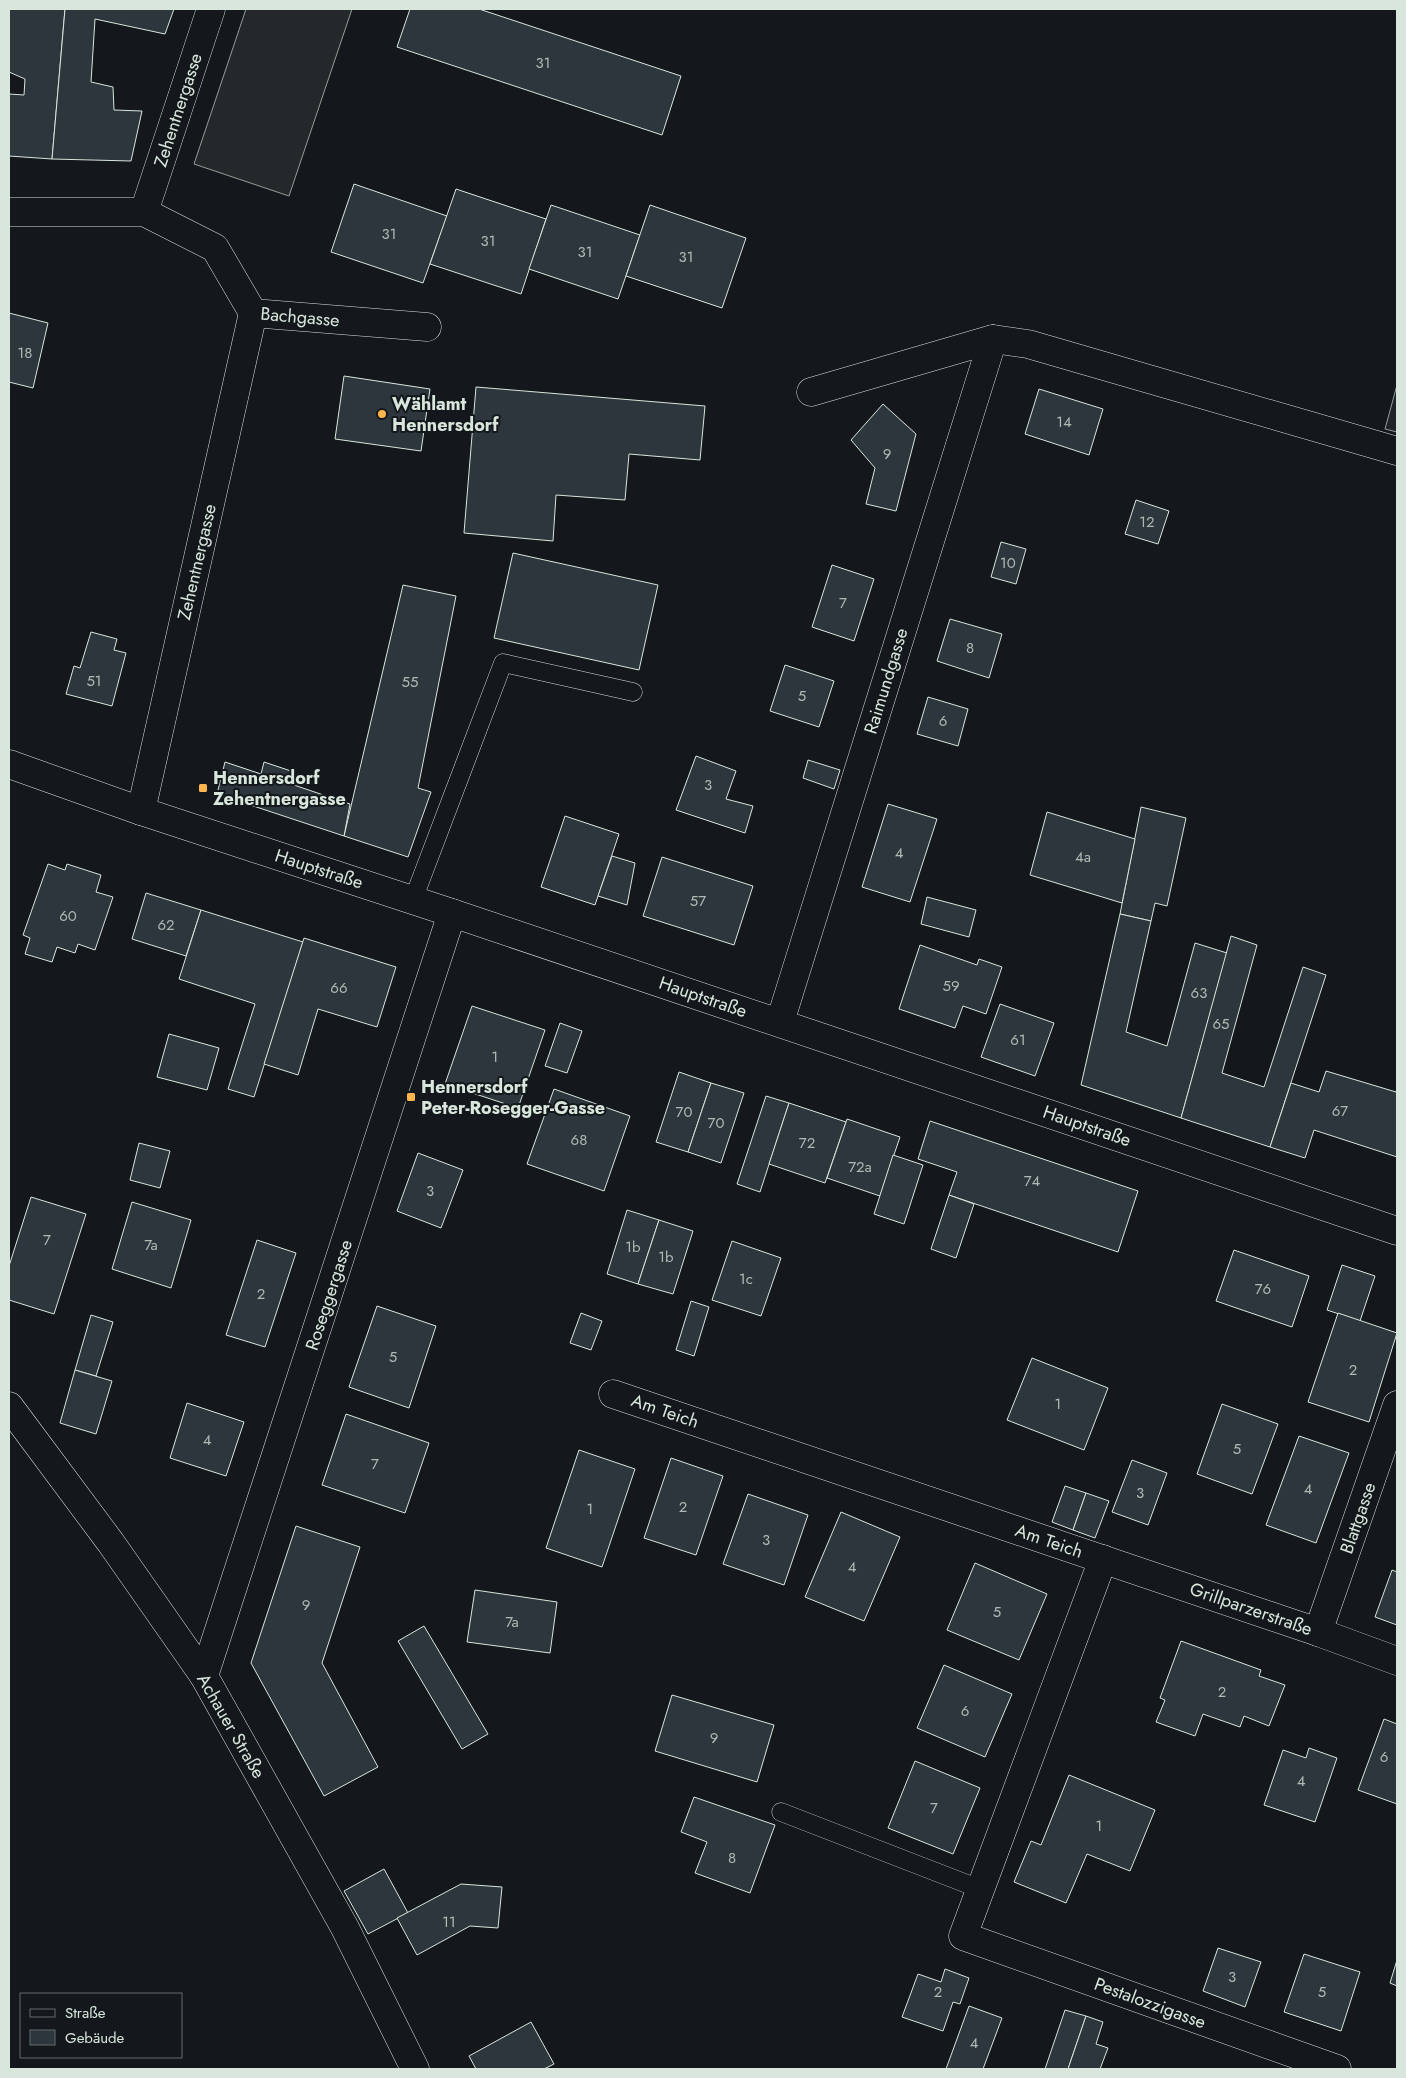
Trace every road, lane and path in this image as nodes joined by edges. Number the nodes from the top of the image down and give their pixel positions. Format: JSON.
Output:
{"nodes":[{"id":1,"x":211,"y":9,"type":"edge"},
{"id":2,"x":9,"y":212,"type":"edge"},
{"id":3,"x":144,"y":212,"type":"junction"},
{"id":4,"x":253,"y":314,"type":"junction"},
{"id":5,"x":427,"y":327,"type":"dead end"},
{"id":6,"x":993,"y":339,"type":"junction"},
{"id":7,"x":811,"y":392,"type":"dead end"},
{"id":8,"x":1397,"y":451,"type":"edge"},
{"id":9,"x":634,"y":692,"type":"dead end"},
{"id":10,"x":9,"y":764,"type":"edge"},
{"id":11,"x":142,"y":811,"type":"junction"},
{"id":12,"x":413,"y":900,"type":"junction"},
{"id":13,"x":452,"y":913,"type":"junction"},
{"id":14,"x":780,"y":1022,"type":"junction"},
{"id":15,"x":1397,"y":1231,"type":"edge"},
{"id":16,"x":613,"y":1394,"type":"dead end"},
{"id":17,"x":1397,"y":1405,"type":"edge"},
{"id":18,"x":9,"y":1406,"type":"edge"},
{"id":19,"x":1103,"y":1559,"type":"junction"},
{"id":20,"x":1318,"y":1632,"type":"junction"},
{"id":21,"x":1397,"y":1661,"type":"edge"},
{"id":22,"x":204,"y":1676,"type":"junction"},
{"id":23,"x":781,"y":1812,"type":"dead end"},
{"id":24,"x":980,"y":1890,"type":"junction"},
{"id":25,"x":963,"y":1936,"type":"joint"},
{"id":26,"x":416,"y":2069,"type":"edge"},
{"id":27,"x":1337,"y":2069,"type":"edge"}],
"edges":[{"from":1,"to":3,"type":"street","name":"Zehentnergasse"},
{"from":2,"to":3,"type":"street","name":"Bachgasse"},
{"from":3,"to":4,"type":"street","name":"Bachgasse"},
{"from":4,"to":5,"type":"street","name":"Bachgasse"},
{"from":4,"to":11,"type":"street","name":"Zehentnergasse"},
{"from":6,"to":7,"type":"street"},
{"from":6,"to":8,"type":"street"},
{"from":6,"to":14,"type":"street","name":"Raimundgasse"},
{"from":9,"to":12,"type":"lane"},
{"from":10,"to":11,"type":"street","name":"Hauptstraße"},
{"from":11,"to":12,"type":"street","name":"Hauptstraße"},
{"from":12,"to":13,"type":"street","name":"Hauptstraße"},
{"from":13,"to":14,"type":"street","name":"Hauptstraße"},
{"from":13,"to":22,"type":"street","name":"Roseggergasse"},
{"from":14,"to":15,"type":"street","name":"Hauptstraße"},
{"from":16,"to":19,"type":"street","name":"Am Teich"},
{"from":17,"to":20,"type":"street","name":"Blattgasse"},
{"from":18,"to":22,"type":"street","name":"Achauer Straße"},
{"from":19,"to":20,"type":"street","name":"Grillparzerstraße"},
{"from":19,"to":24,"type":"street","name":"Am Teich"},
{"from":20,"to":21,"type":"street","name":"Grillparzerstraße"},
{"from":22,"to":26,"type":"street","name":"Achauer Straße"},
{"from":23,"to":24,"type":"lane"},
{"from":24,"to":25,"type":"street","name":"Am Teich"},
{"from":25,"to":27,"type":"street","name":"Pestalozzigasse"}]}
